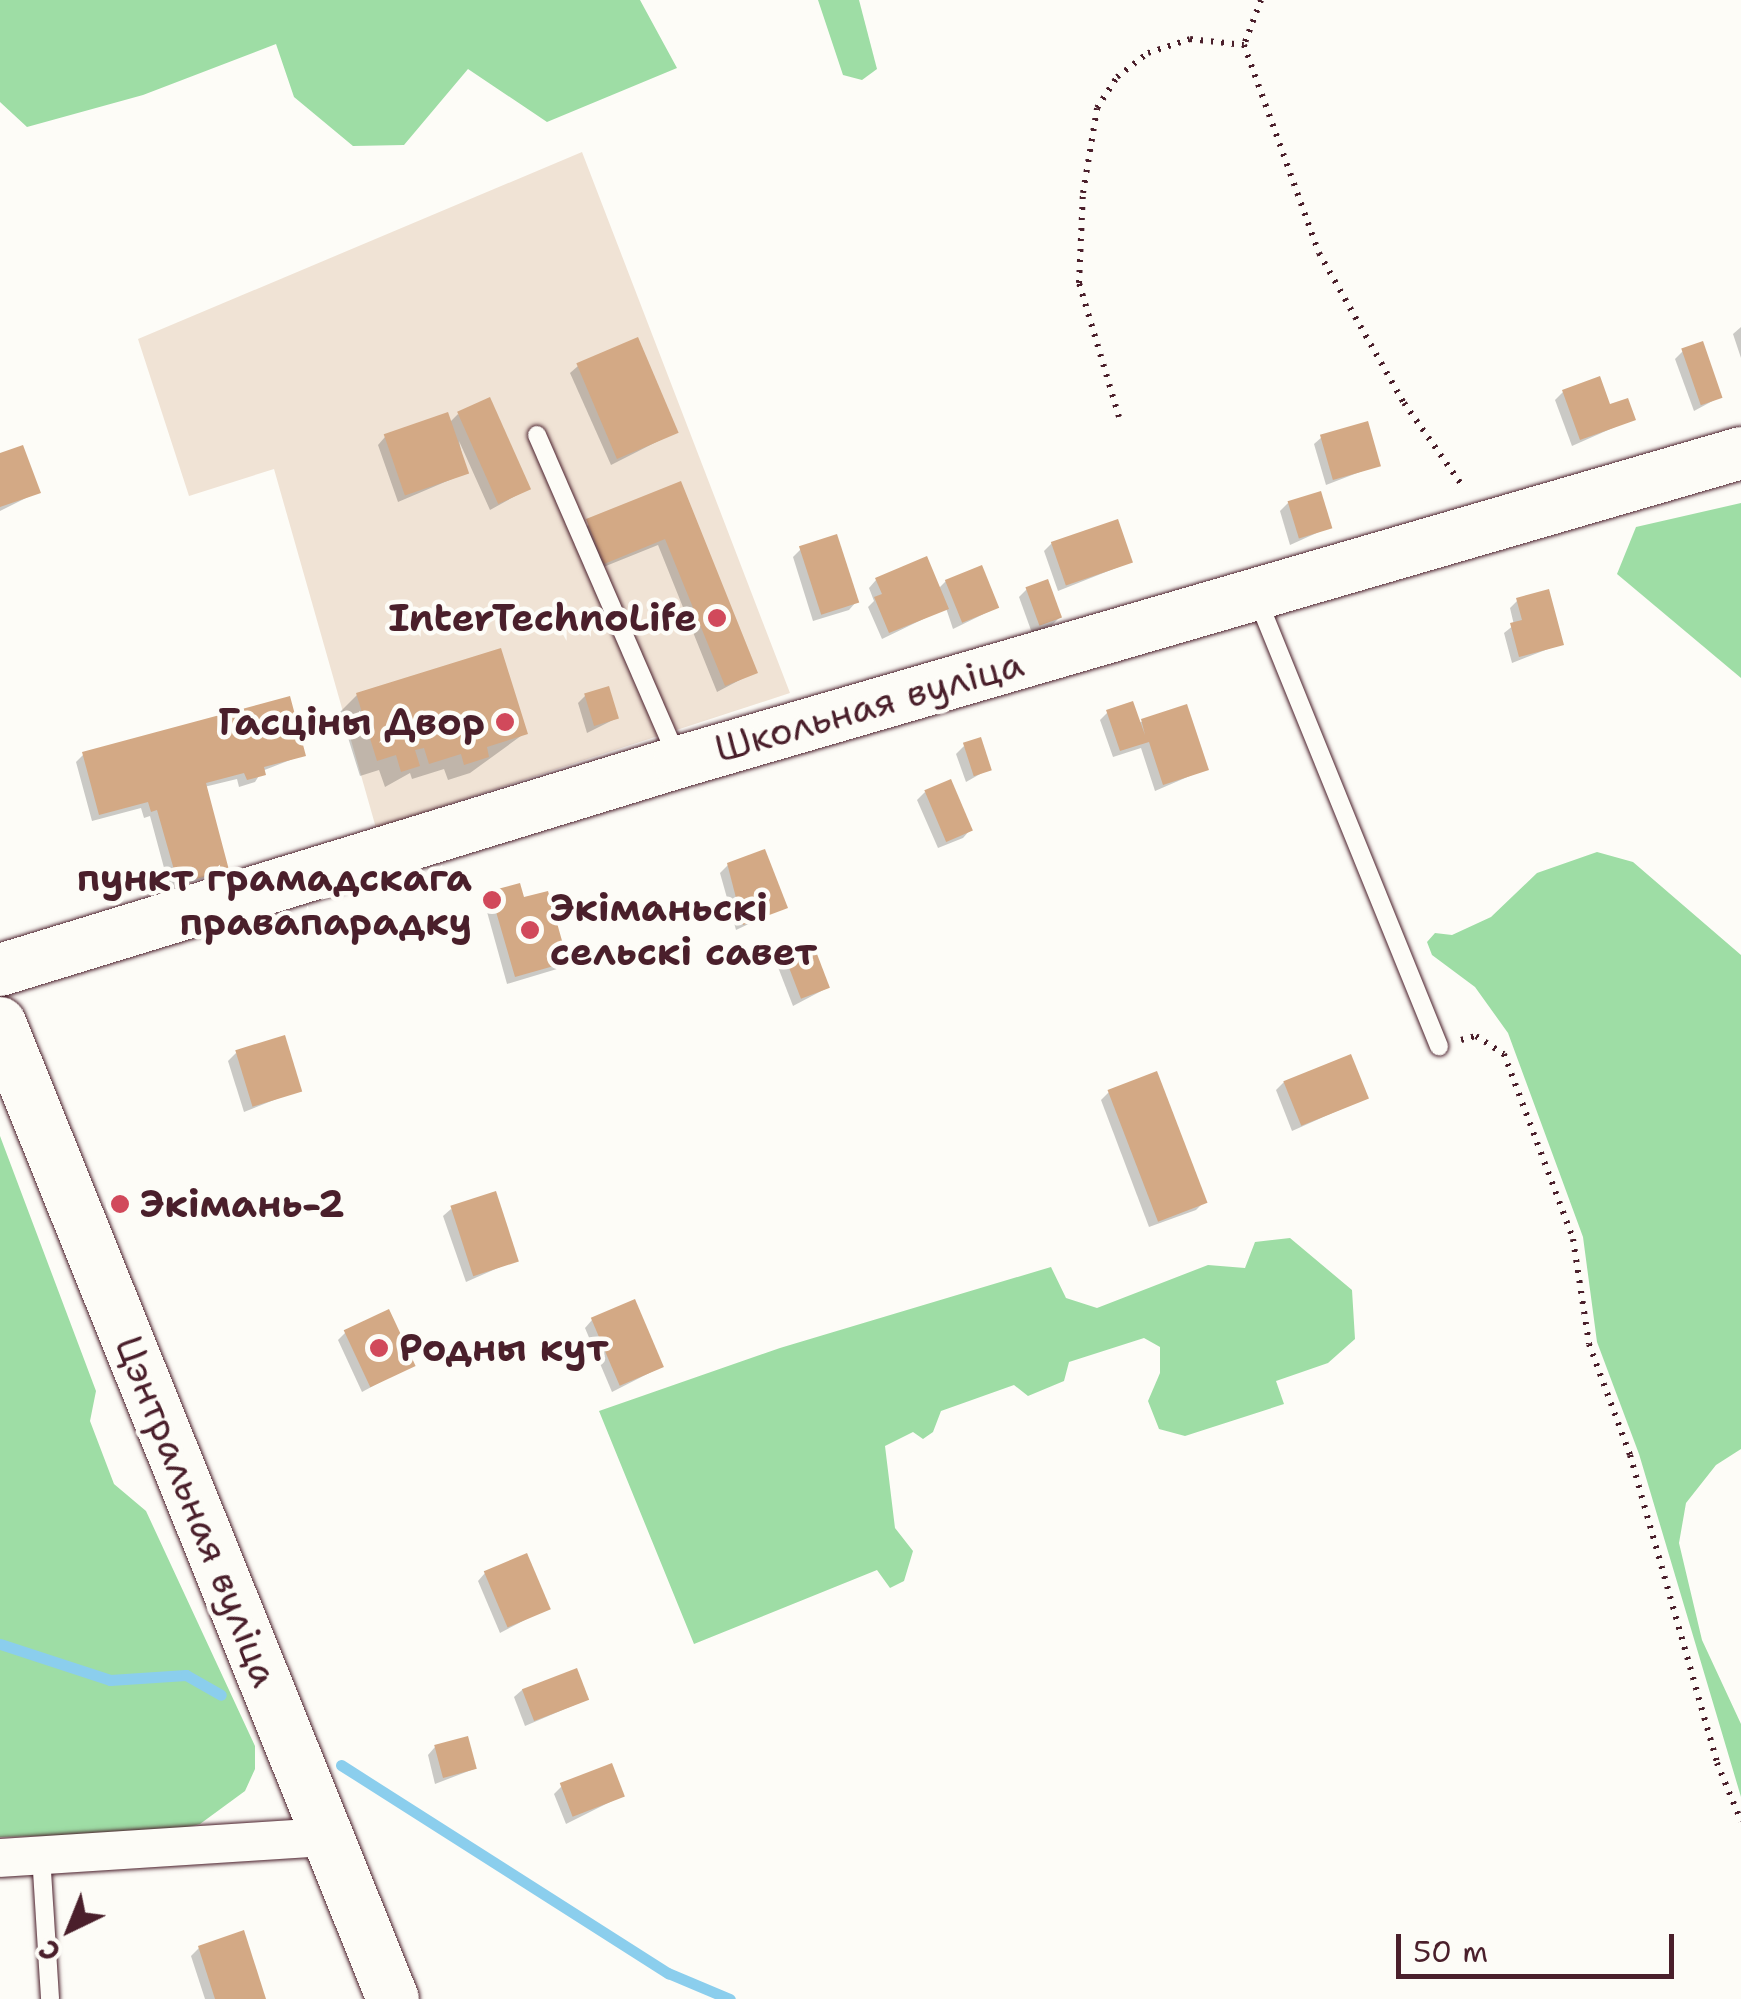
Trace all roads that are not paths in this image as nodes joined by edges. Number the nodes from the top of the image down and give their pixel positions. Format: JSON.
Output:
{"nodes":[{"id":1,"x":537,"y":436,"type":"dead end"},
{"id":2,"x":1741,"y":454,"type":"edge"},
{"id":3,"x":1255,"y":593,"type":"junction"},
{"id":4,"x":679,"y":762,"type":"junction"},
{"id":5,"x":0,"y":970,"type":"edge"},
{"id":6,"x":0,"y":1023,"type":"edge"},
{"id":7,"x":1438,"y":1046,"type":"road end"},
{"id":8,"x":330,"y":1837,"type":"junction"},
{"id":9,"x":41,"y":1855,"type":"junction"},
{"id":10,"x":0,"y":1858,"type":"edge"},
{"id":11,"x":50,"y":1999,"type":"edge"},
{"id":12,"x":393,"y":1999,"type":"edge"}],
"edges":[{"from":1,"to":4,"type":"lane"},
{"from":2,"to":3,"type":"street","name":"Школьная вуліца"},
{"from":3,"to":4,"type":"street","name":"Школьная вуліца"},
{"from":3,"to":7,"type":"lane"},
{"from":4,"to":5,"type":"street","name":"Школьная вуліца"},
{"from":6,"to":8,"type":"street","name":"Цэнтральная вуліца"},
{"from":8,"to":9,"type":"street"},
{"from":8,"to":12,"type":"street","name":"Цэнтральная вуліца"},
{"from":9,"to":10,"type":"street"},
{"from":9,"to":11,"type":"lane"}]}
